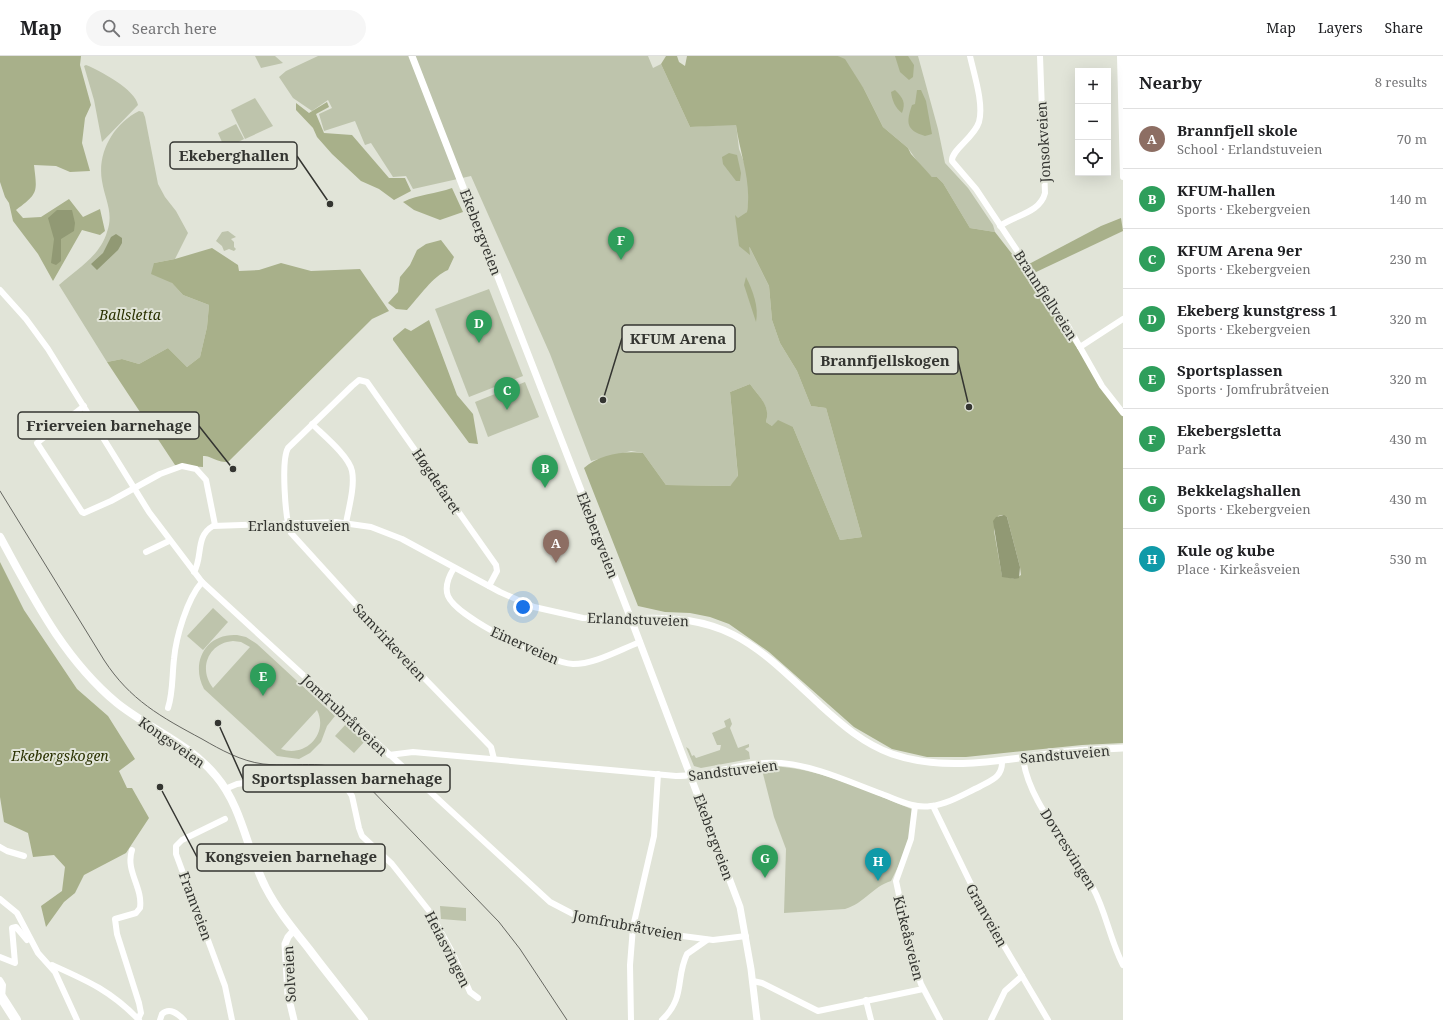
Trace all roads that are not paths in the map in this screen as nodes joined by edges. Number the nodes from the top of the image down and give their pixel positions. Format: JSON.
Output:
{"nodes":[{"id":1,"x":412,"y":56,"type":"edge"},
{"id":2,"x":970,"y":56,"type":"edge"},
{"id":3,"x":1040,"y":56,"type":"edge"},
{"id":4,"x":1120,"y":56,"type":"edge"},
{"id":5,"x":1123,"y":177,"type":"edge"},
{"id":6,"x":1000,"y":226,"type":"junction"},
{"id":7,"x":0,"y":290,"type":"edge"},
{"id":8,"x":1123,"y":319,"type":"edge"},
{"id":9,"x":1080,"y":347,"type":"junction"},
{"id":10,"x":84,"y":406,"type":"junction"},
{"id":11,"x":1123,"y":413,"type":"edge"},
{"id":12,"x":312,"y":424,"type":"junction"},
{"id":13,"x":134,"y":488,"type":"junction"},
{"id":14,"x":346,"y":523,"type":"junction"},
{"id":15,"x":287,"y":524,"type":"junction"},
{"id":16,"x":215,"y":525,"type":"junction"},
{"id":17,"x":0,"y":537,"type":"edge"},
{"id":18,"x":169,"y":541,"type":"junction"},
{"id":19,"x":146,"y":552,"type":"dead end"},
{"id":20,"x":454,"y":568,"type":"junction"},
{"id":21,"x":194,"y":572,"type":"junction"},
{"id":22,"x":202,"y":582,"type":"junction"},
{"id":23,"x":489,"y":586,"type":"junction"},
{"id":24,"x":631,"y":619,"type":"junction"},
{"id":25,"x":640,"y":642,"type":"junction"},
{"id":26,"x":168,"y":708,"type":"dead end"},
{"id":27,"x":1123,"y":748,"type":"edge"},
{"id":28,"x":389,"y":755,"type":"junction"},
{"id":29,"x":1023,"y":757,"type":"junction"},
{"id":30,"x":494,"y":760,"type":"junction"},
{"id":31,"x":1002,"y":760,"type":"junction"},
{"id":32,"x":658,"y":774,"type":"junction"},
{"id":33,"x":690,"y":775,"type":"junction"},
{"id":34,"x":225,"y":789,"type":"junction"},
{"id":35,"x":915,"y":806,"type":"junction"},
{"id":36,"x":933,"y":806,"type":"junction"},
{"id":37,"x":226,"y":820,"type":"dead end"},
{"id":38,"x":0,"y":847,"type":"edge"},
{"id":39,"x":132,"y":850,"type":"dead end"},
{"id":40,"x":24,"y":856,"type":"dead end"},
{"id":41,"x":0,"y":899,"type":"edge"},
{"id":42,"x":633,"y":927,"type":"junction"},
{"id":43,"x":294,"y":930,"type":"junction"},
{"id":44,"x":746,"y":936,"type":"junction"},
{"id":45,"x":707,"y":940,"type":"junction"},
{"id":46,"x":38,"y":953,"type":"junction"},
{"id":47,"x":0,"y":957,"type":"edge"},
{"id":48,"x":48,"y":964,"type":"junction"},
{"id":49,"x":1123,"y":965,"type":"edge"},
{"id":50,"x":1022,"y":976,"type":"junction"},
{"id":51,"x":753,"y":981,"type":"junction"},
{"id":52,"x":923,"y":989,"type":"junction"},
{"id":53,"x":1,"y":993,"type":"edge"},
{"id":54,"x":478,"y":998,"type":"dead end"},
{"id":55,"x":866,"y":1000,"type":"junction"},
{"id":56,"x":8,"y":1020,"type":"edge"},
{"id":57,"x":16,"y":1020,"type":"edge"},
{"id":58,"x":77,"y":1020,"type":"edge"},
{"id":59,"x":138,"y":1020,"type":"edge"},
{"id":60,"x":160,"y":1020,"type":"edge"},
{"id":61,"x":184,"y":1020,"type":"edge"},
{"id":62,"x":232,"y":1020,"type":"edge"},
{"id":63,"x":294,"y":1020,"type":"edge"},
{"id":64,"x":364,"y":1020,"type":"edge"},
{"id":65,"x":631,"y":1020,"type":"edge"},
{"id":66,"x":662,"y":1020,"type":"edge"},
{"id":67,"x":757,"y":1020,"type":"edge"},
{"id":68,"x":871,"y":1020,"type":"edge"},
{"id":69,"x":940,"y":1020,"type":"edge"},
{"id":70,"x":991,"y":1020,"type":"edge"},
{"id":71,"x":1048,"y":1020,"type":"edge"}],
"edges":[{"from":1,"to":24,"type":"street","name":"Ekebergveien"},
{"from":2,"to":6,"type":"street","name":"Brannfjellveien"},
{"from":3,"to":6,"type":"street","name":"Jonsokveien"},
{"from":4,"to":5,"type":"street"},
{"from":6,"to":9,"type":"street","name":"Brannfjellveien"},
{"from":7,"to":10,"type":"street","name":"Jomfrubråtveien"},
{"from":8,"to":9,"type":"street"},
{"from":9,"to":11,"type":"street","name":"Brannfjellveien"},
{"from":10,"to":13,"type":"street","name":"Jomfrubråtveien"},
{"from":10,"to":13,"type":"street"},
{"from":12,"to":14,"type":"street"},
{"from":12,"to":15,"type":"street"},
{"from":12,"to":23,"type":"street","name":"Høgdefaret"},
{"from":13,"to":16,"type":"street"},
{"from":13,"to":18,"type":"street","name":"Jomfrubråtveien"},
{"from":14,"to":15,"type":"street","name":"Erlandstuveien"},
{"from":14,"to":20,"type":"street","name":"Erlandstuveien"},
{"from":15,"to":16,"type":"street","name":"Erlandstuveien"},
{"from":15,"to":30,"type":"street","name":"Samvirkeveien"},
{"from":16,"to":21,"type":"street"},
{"from":17,"to":34,"type":"main road","name":"Kongsveien"},
{"from":18,"to":19,"type":"street"},
{"from":18,"to":21,"type":"street","name":"Jomfrubråtveien"},
{"from":20,"to":23,"type":"street","name":"Erlandstuveien"},
{"from":20,"to":25,"type":"street","name":"Einerveien"},
{"from":21,"to":22,"type":"street","name":"Jomfrubråtveien"},
{"from":22,"to":26,"type":"street"},
{"from":22,"to":28,"type":"street","name":"Jomfrubråtveien"},
{"from":23,"to":24,"type":"street","name":"Erlandstuveien"},
{"from":24,"to":25,"type":"street","name":"Ekebergveien"},
{"from":24,"to":31,"type":"street","name":"Erlandstuveien"},
{"from":25,"to":33,"type":"street","name":"Ekebergveien"},
{"from":27,"to":29,"type":"street","name":"Sandstuveien"},
{"from":28,"to":30,"type":"street","name":"Sandstuveien"},
{"from":28,"to":42,"type":"street","name":"Jomfrubråtveien"},
{"from":29,"to":31,"type":"street","name":"Sandstuveien"},
{"from":29,"to":49,"type":"street","name":"Dovresvingen"},
{"from":30,"to":32,"type":"street","name":"Sandstuveien"},
{"from":31,"to":36,"type":"street","name":"Sandstuveien"},
{"from":32,"to":33,"type":"street","name":"Sandstuveien"},
{"from":32,"to":42,"type":"street"},
{"from":33,"to":35,"type":"street","name":"Sandstuveien"},
{"from":33,"to":44,"type":"street","name":"Ekebergveien"},
{"from":34,"to":43,"type":"main road","name":"Kongsveien"},
{"from":34,"to":54,"type":"street","name":"Heiasvingen"},
{"from":35,"to":36,"type":"street","name":"Sandstuveien"},
{"from":35,"to":52,"type":"street","name":"Kirkeåsveien"},
{"from":36,"to":50,"type":"street","name":"Granveien"},
{"from":37,"to":62,"type":"street","name":"Framveien"},
{"from":38,"to":40,"type":"street"},
{"from":39,"to":59,"type":"street"},
{"from":41,"to":46,"type":"street"},
{"from":42,"to":45,"type":"street","name":"Jomfrubråtveien"},
{"from":42,"to":65,"type":"street"},
{"from":43,"to":63,"type":"street","name":"Solveien"},
{"from":43,"to":64,"type":"main road","name":"Kongsveien"},
{"from":44,"to":45,"type":"street","name":"Jomfrubråtveien"},
{"from":44,"to":51,"type":"street","name":"Ekebergveien"},
{"from":45,"to":66,"type":"street"},
{"from":46,"to":47,"type":"street"},
{"from":46,"to":48,"type":"street"},
{"from":48,"to":58,"type":"street"},
{"from":48,"to":59,"type":"street"},
{"from":50,"to":70,"type":"street"},
{"from":50,"to":71,"type":"street","name":"Granveien"},
{"from":51,"to":55,"type":"street"},
{"from":51,"to":67,"type":"street","name":"Ekebergveien"},
{"from":52,"to":55,"type":"street"},
{"from":52,"to":69,"type":"street","name":"Kirkeåsveien"},
{"from":53,"to":56,"type":"highway"},
{"from":53,"to":57,"type":"highway"},
{"from":55,"to":68,"type":"street"},
{"from":60,"to":61,"type":"street"}]}
